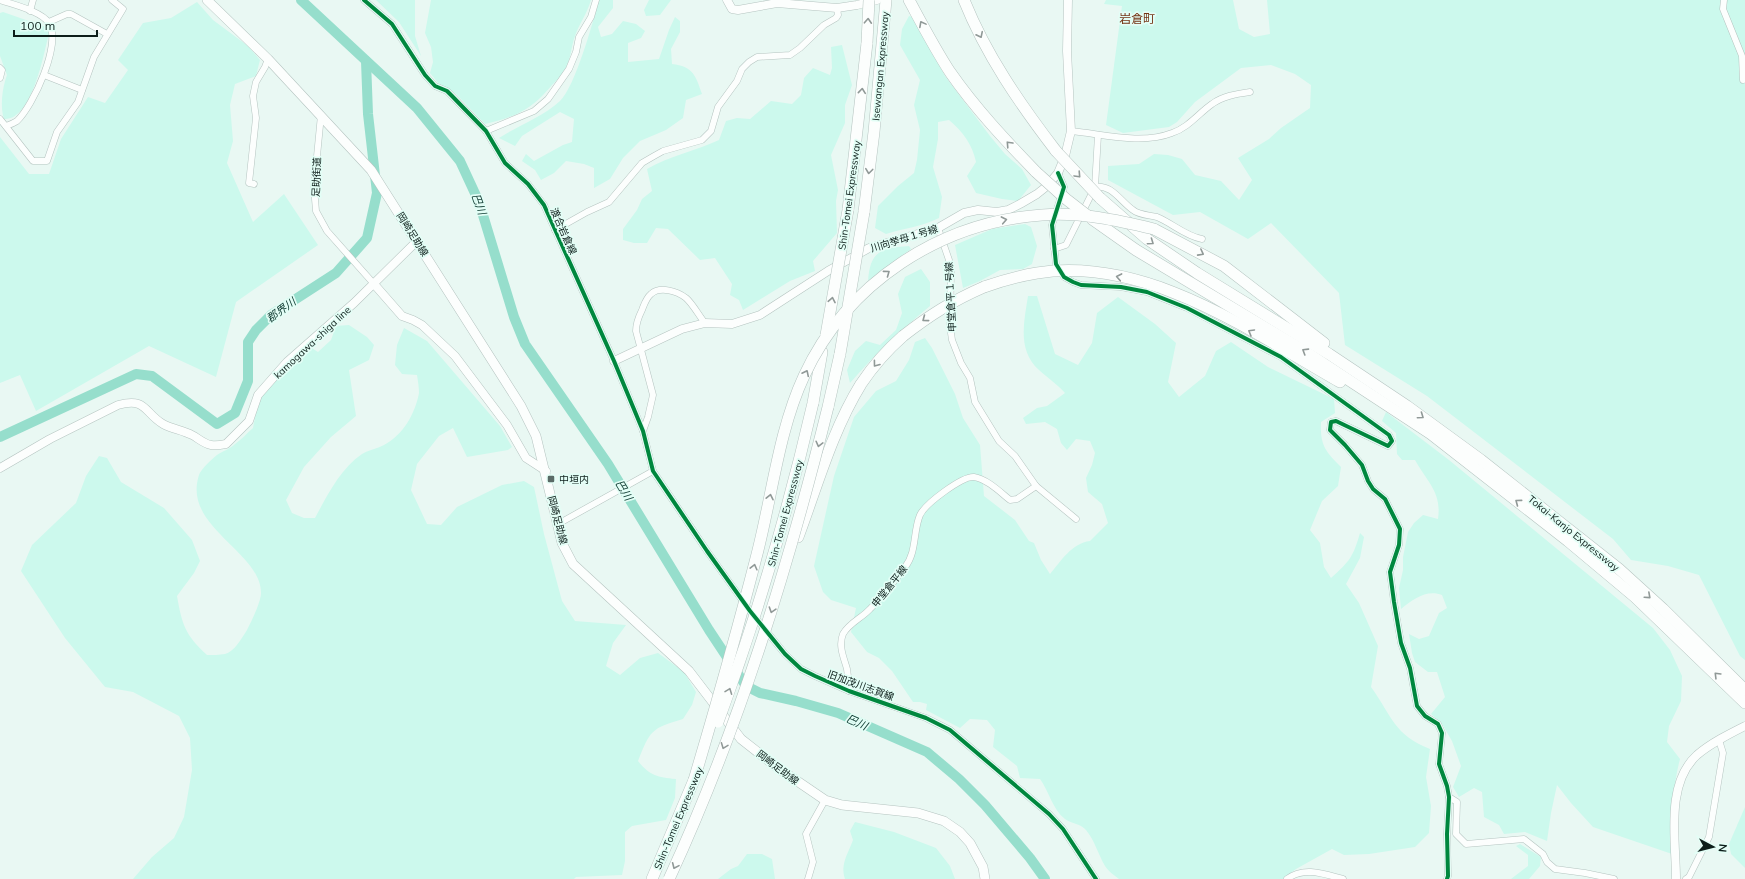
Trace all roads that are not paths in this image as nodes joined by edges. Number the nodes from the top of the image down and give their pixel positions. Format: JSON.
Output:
{"nodes":[{"id":1,"x":0,"y":0,"type":"edge"},
{"id":2,"x":33,"y":0,"type":"edge"},
{"id":3,"x":112,"y":0,"type":"edge"},
{"id":4,"x":207,"y":0,"type":"edge"},
{"id":5,"x":364,"y":0,"type":"edge"},
{"id":6,"x":596,"y":0,"type":"edge"},
{"id":7,"x":727,"y":0,"type":"edge"},
{"id":8,"x":869,"y":0,"type":"edge"},
{"id":9,"x":877,"y":0,"type":"edge"},
{"id":10,"x":886,"y":0,"type":"edge"},
{"id":11,"x":910,"y":0,"type":"edge"},
{"id":12,"x":964,"y":0,"type":"edge"},
{"id":13,"x":1068,"y":0,"type":"edge"},
{"id":14,"x":1724,"y":0,"type":"edge"},
{"id":15,"x":837,"y":8,"type":"junction"},
{"id":16,"x":30,"y":11,"type":"junction"},
{"id":17,"x":49,"y":22,"type":"junction"},
{"id":18,"x":107,"y":34,"type":"junction"},
{"id":19,"x":268,"y":59,"type":"junction"},
{"id":20,"x":0,"y":68,"type":"edge"},
{"id":21,"x":44,"y":75,"type":"junction"},
{"id":22,"x":0,"y":78,"type":"edge"},
{"id":23,"x":1743,"y":80,"type":"dead end"},
{"id":24,"x":82,"y":90,"type":"junction"},
{"id":25,"x":1250,"y":92,"type":"dead end"},
{"id":26,"x":321,"y":115,"type":"junction"},
{"id":27,"x":0,"y":119,"type":"edge"},
{"id":28,"x":6,"y":126,"type":"junction"},
{"id":29,"x":858,"y":130,"type":"joint"},
{"id":30,"x":486,"y":131,"type":"junction"},
{"id":31,"x":1071,"y":131,"type":"junction"},
{"id":32,"x":874,"y":132,"type":"joint"},
{"id":33,"x":1098,"y":135,"type":"junction"},
{"id":34,"x":1058,"y":173,"type":"junction"},
{"id":35,"x":254,"y":184,"type":"dead end"},
{"id":36,"x":1095,"y":187,"type":"junction"},
{"id":37,"x":938,"y":228,"type":"junction"},
{"id":38,"x":555,"y":230,"type":"junction"},
{"id":39,"x":1202,"y":239,"type":"dead end"},
{"id":40,"x":418,"y":241,"type":"junction"},
{"id":41,"x":1054,"y":249,"type":"junction"},
{"id":42,"x":1056,"y":264,"type":"dead end"},
{"id":43,"x":1064,"y":277,"type":"dead end"},
{"id":44,"x":374,"y":284,"type":"junction"},
{"id":45,"x":705,"y":323,"type":"junction"},
{"id":46,"x":641,"y":347,"type":"junction"},
{"id":47,"x":614,"y":361,"type":"junction"},
{"id":48,"x":1389,"y":394,"type":"junction"},
{"id":49,"x":643,"y":431,"type":"junction"},
{"id":50,"x":1431,"y":434,"type":"junction"},
{"id":51,"x":0,"y":468,"type":"edge"},
{"id":52,"x":546,"y":471,"type":"junction"},
{"id":53,"x":650,"y":473,"type":"junction"},
{"id":54,"x":1036,"y":486,"type":"junction"},
{"id":55,"x":1076,"y":519,"type":"dead end"},
{"id":56,"x":558,"y":524,"type":"junction"},
{"id":57,"x":1617,"y":574,"type":"junction"},
{"id":58,"x":780,"y":586,"type":"junction"},
{"id":59,"x":1745,"y":690,"type":"edge"},
{"id":60,"x":849,"y":691,"type":"junction"},
{"id":61,"x":1745,"y":703,"type":"edge"},
{"id":62,"x":1745,"y":726,"type":"edge"},
{"id":63,"x":1719,"y":740,"type":"junction"},
{"id":64,"x":694,"y":780,"type":"junction"},
{"id":65,"x":1449,"y":797,"type":"junction"},
{"id":66,"x":825,"y":800,"type":"junction"},
{"id":67,"x":652,"y":879,"type":"edge"},
{"id":68,"x":669,"y":879,"type":"edge"},
{"id":69,"x":808,"y":879,"type":"edge"},
{"id":70,"x":984,"y":879,"type":"edge"},
{"id":71,"x":1096,"y":879,"type":"edge"},
{"id":72,"x":1287,"y":879,"type":"edge"},
{"id":73,"x":1343,"y":879,"type":"edge"},
{"id":74,"x":1447,"y":879,"type":"edge"},
{"id":75,"x":1614,"y":879,"type":"edge"},
{"id":76,"x":1676,"y":879,"type":"edge"},
{"id":77,"x":1686,"y":879,"type":"edge"}],
"edges":[{"from":1,"to":16,"type":"street"},
{"from":2,"to":16,"type":"street"},
{"from":3,"to":18,"type":"street"},
{"from":4,"to":19,"type":"main road","name":"岡崎足助線"},
{"from":5,"to":30,"type":"street","name":"渡合岩倉線"},
{"from":6,"to":30,"type":"street"},
{"from":7,"to":15,"type":"main road"},
{"from":29,"to":8,"type":"highway","name":"Isewangan Expressway","one_way":true,"bridge":true},
{"from":9,"to":15,"type":"main road"},
{"from":10,"to":32,"type":"highway","name":"Isewangan Expressway"},
{"from":50,"to":11,"type":"highway","one_way":true,"bridge":true},
{"from":12,"to":48,"type":"highway","one_way":true,"bridge":true},
{"from":13,"to":31,"type":"main road"},
{"from":14,"to":23,"type":"street"},
{"from":15,"to":38,"type":"street"},
{"from":16,"to":17,"type":"street"},
{"from":17,"to":18,"type":"street"},
{"from":17,"to":21,"type":"street"},
{"from":18,"to":24,"type":"street"},
{"from":19,"to":26,"type":"main road","name":"岡崎足助線"},
{"from":19,"to":35,"type":"street"},
{"from":20,"to":22,"type":"street"},
{"from":21,"to":24,"type":"street"},
{"from":21,"to":28,"type":"street"},
{"from":24,"to":28,"type":"street"},
{"from":25,"to":33,"type":"street"},
{"from":26,"to":40,"type":"main road","name":"岡崎足助線"},
{"from":26,"to":44,"type":"street","name":"足助街道"},
{"from":27,"to":28,"type":"street"},
{"from":64,"to":29,"type":"highway","name":"Shin-Tomei Expressway","one_way":true,"bridge":true},
{"from":30,"to":38,"type":"street","name":"渡合岩倉線"},
{"from":31,"to":33,"type":"street"},
{"from":31,"to":34,"type":"main road","name":"川向挙母１号線"},
{"from":32,"to":58,"type":"highway","name":"Shin-Tomei Expressway","one_way":true,"bridge":true},
{"from":33,"to":36,"type":"street"},
{"from":34,"to":37,"type":"main road","name":"川向挙母１号線"},
{"from":34,"to":41,"type":"street"},
{"from":36,"to":39,"type":"street"},
{"from":36,"to":41,"type":"street"},
{"from":37,"to":45,"type":"main road","name":"川向挙母１号線"},
{"from":37,"to":54,"type":"street","name":"申堂倉平１号線"},
{"from":38,"to":47,"type":"street","name":"渡合岩倉線"},
{"from":40,"to":44,"type":"main road","name":"kamogawa-shiga line"},
{"from":40,"to":52,"type":"main road","name":"岡崎足助線"},
{"from":41,"to":42,"type":"street"},
{"from":43,"to":65,"type":"street"},
{"from":44,"to":51,"type":"main road","name":"kamogawa-shiga line"},
{"from":44,"to":52,"type":"main road"},
{"from":45,"to":46,"type":"main road","name":"川向挙母１号線"},
{"from":45,"to":46,"type":"street"},
{"from":46,"to":47,"type":"main road"},
{"from":46,"to":49,"type":"street"},
{"from":47,"to":49,"type":"street","name":"渡合岩倉線"},
{"from":48,"to":57,"type":"highway","name":"Tokai-Kanjo Expressway","one_way":true},
{"from":64,"to":48,"type":"highway","one_way":true,"bridge":true},
{"from":49,"to":53,"type":"street","name":"渡合岩倉線"},
{"from":57,"to":50,"type":"highway","name":"Tokai-Kanjo Expressway","one_way":true},
{"from":50,"to":58,"type":"highway","one_way":true,"bridge":true},
{"from":52,"to":56,"type":"main road","name":"岡崎足助線"},
{"from":53,"to":56,"type":"street"},
{"from":53,"to":60,"type":"street","name":"旧加茂川志賀線"},
{"from":54,"to":55,"type":"street","name":"申堂倉平１号線"},
{"from":54,"to":60,"type":"street","name":"申堂倉平線"},
{"from":56,"to":66,"type":"main road","name":"岡崎足助線"},
{"from":57,"to":59,"type":"highway","name":"Tokai-Kanjo Expressway","one_way":true},
{"from":61,"to":57,"type":"highway","name":"Tokai-Kanjo Expressway","one_way":true},
{"from":58,"to":68,"type":"highway","name":"Shin-Tomei Expressway","one_way":true,"bridge":true},
{"from":60,"to":71,"type":"street","name":"旧加茂川志賀線"},
{"from":62,"to":63,"type":"main road"},
{"from":63,"to":76,"type":"main road"},
{"from":63,"to":77,"type":"street"},
{"from":64,"to":67,"type":"highway","name":"Shin-Tomei Expressway"},
{"from":65,"to":74,"type":"street"},
{"from":65,"to":75,"type":"street"},
{"from":66,"to":69,"type":"street"},
{"from":66,"to":70,"type":"main road","name":"岡崎足助線"},
{"from":72,"to":73,"type":"street"}]}
